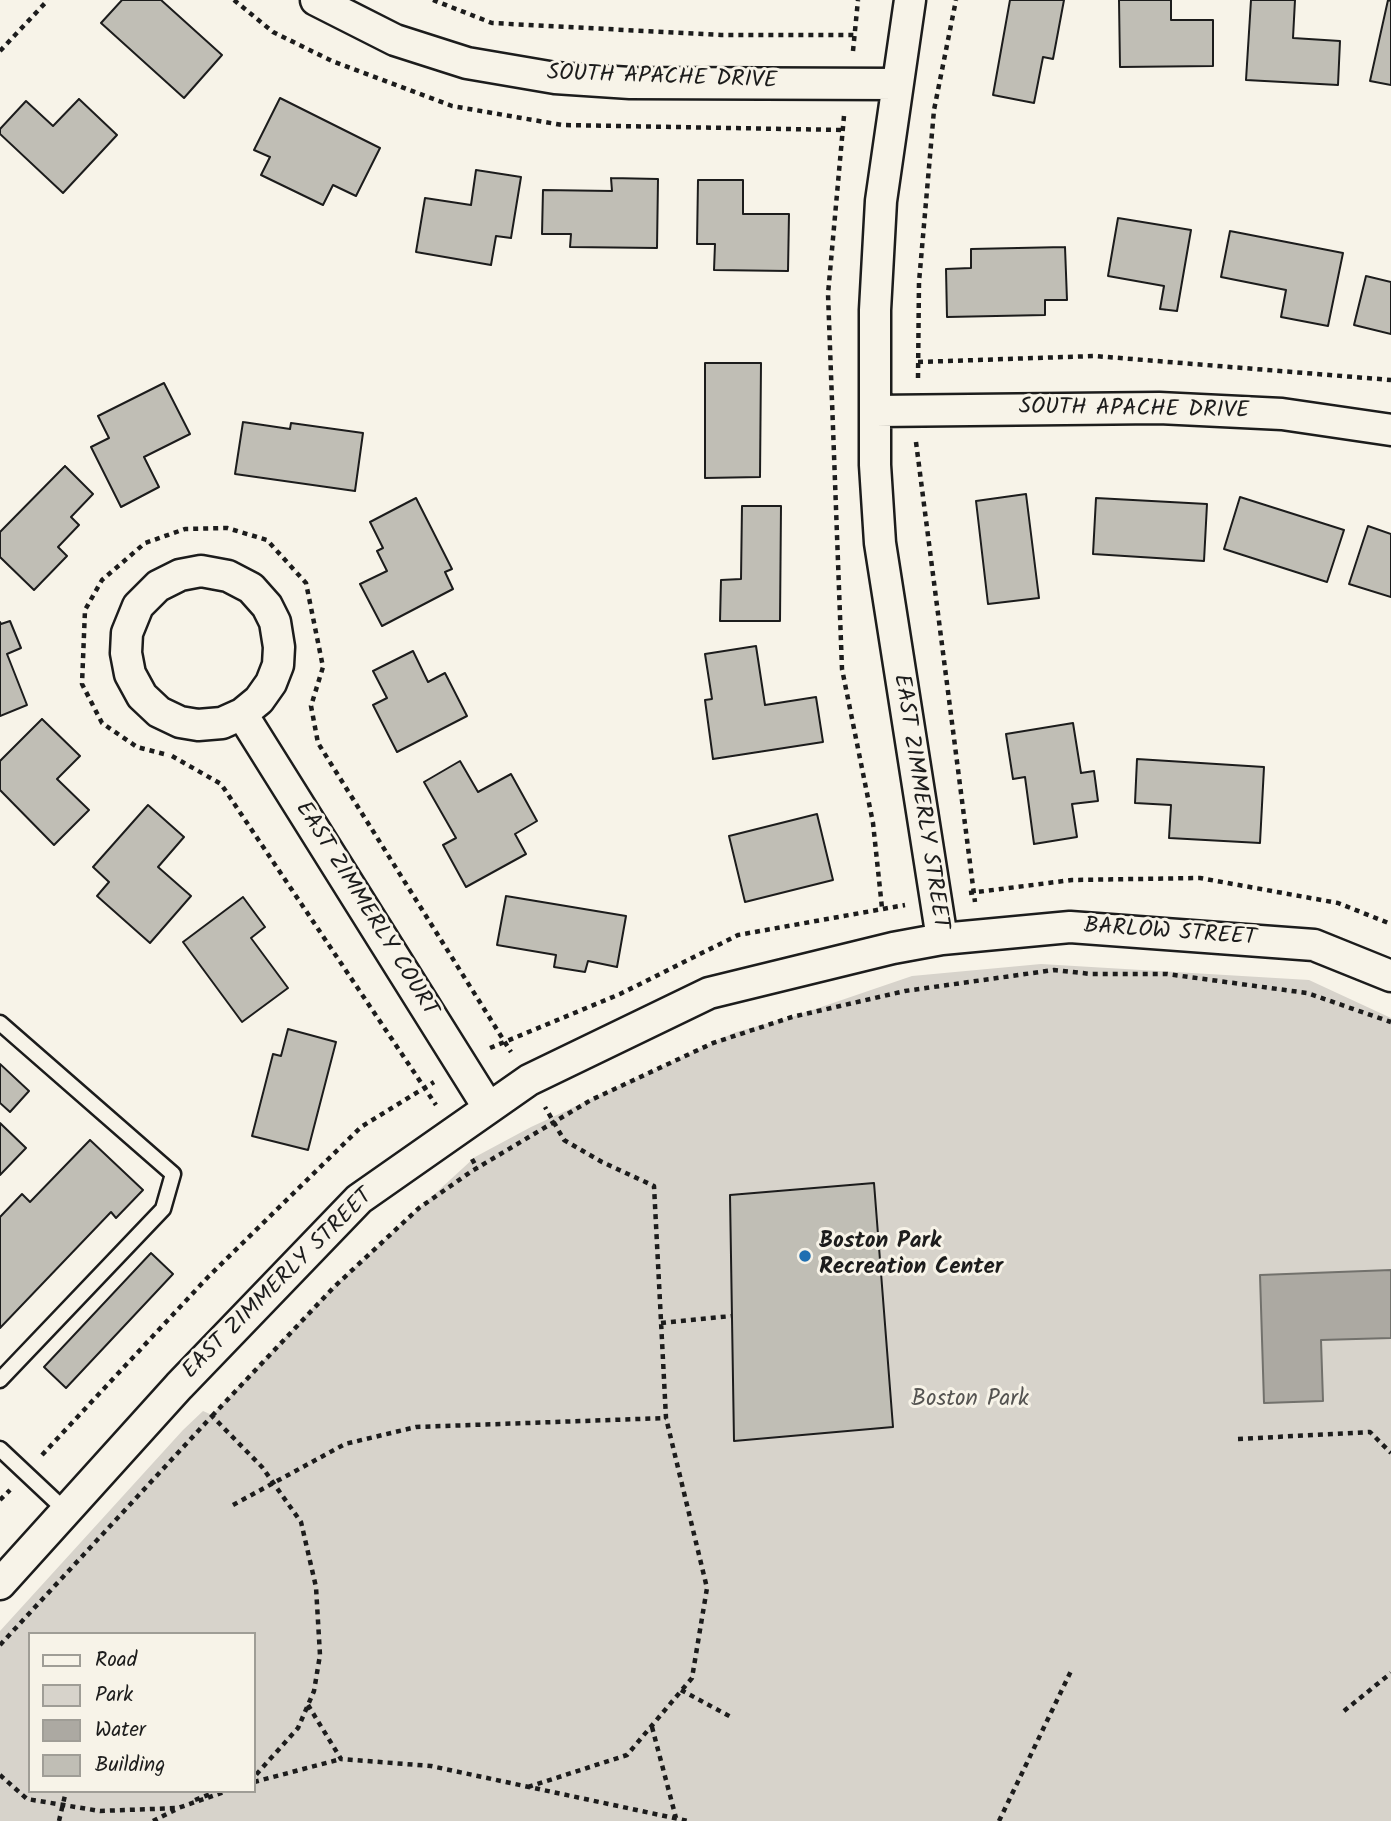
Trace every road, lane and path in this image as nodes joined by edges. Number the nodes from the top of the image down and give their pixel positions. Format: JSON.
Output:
{"nodes":[{"id":1,"x":48,"y":0,"type":"edge"},
{"id":2,"x":316,"y":0,"type":"edge"},
{"id":3,"x":433,"y":0,"type":"edge"},
{"id":4,"x":910,"y":0,"type":"edge"},
{"id":5,"x":956,"y":0,"type":"edge"},
{"id":6,"x":856,"y":35,"type":"dead end"},
{"id":7,"x":0,"y":51,"type":"edge"},
{"id":8,"x":897,"y":84,"type":"junction"},
{"id":9,"x":918,"y":362,"type":"junction"},
{"id":10,"x":1391,"y":380,"type":"edge"},
{"id":11,"x":917,"y":408,"type":"junction"},
{"id":12,"x":876,"y":411,"type":"junction"},
{"id":13,"x":1391,"y":430,"type":"edge"},
{"id":14,"x":242,"y":714,"type":"junction"},
{"id":15,"x":979,"y":936,"type":"junction"},
{"id":16,"x":942,"y":939,"type":"junction"},
{"id":17,"x":1391,"y":976,"type":"edge"},
{"id":18,"x":985,"y":979,"type":"junction"},
{"id":19,"x":1391,"y":1022,"type":"edge"},
{"id":20,"x":0,"y":1023,"type":"edge"},
{"id":21,"x":529,"y":1080,"type":"junction"},
{"id":22,"x":488,"y":1107,"type":"junction"},
{"id":23,"x":554,"y":1122,"type":"junction"},
{"id":24,"x":732,"y":1316,"type":"dead end"},
{"id":25,"x":662,"y":1323,"type":"junction"},
{"id":26,"x":0,"y":1380,"type":"edge"},
{"id":27,"x":212,"y":1416,"type":"junction"},
{"id":28,"x":666,"y":1418,"type":"junction"},
{"id":29,"x":1238,"y":1439,"type":"dead end"},
{"id":30,"x":0,"y":1449,"type":"edge"},
{"id":31,"x":1391,"y":1452,"type":"edge"},
{"id":32,"x":273,"y":1483,"type":"junction"},
{"id":33,"x":233,"y":1506,"type":"dead end"},
{"id":34,"x":66,"y":1511,"type":"junction"},
{"id":35,"x":0,"y":1584,"type":"edge"},
{"id":36,"x":0,"y":1645,"type":"edge"},
{"id":37,"x":1071,"y":1671,"type":"dead end"},
{"id":38,"x":1391,"y":1673,"type":"edge"},
{"id":39,"x":681,"y":1690,"type":"junction"},
{"id":40,"x":308,"y":1704,"type":"junction"},
{"id":41,"x":1344,"y":1711,"type":"dead end"},
{"id":42,"x":731,"y":1717,"type":"dead end"},
{"id":43,"x":652,"y":1726,"type":"junction"},
{"id":44,"x":341,"y":1759,"type":"junction"},
{"id":45,"x":0,"y":1775,"type":"edge"},
{"id":46,"x":256,"y":1775,"type":"edge"},
{"id":47,"x":256,"y":1781,"type":"edge"},
{"id":48,"x":528,"y":1787,"type":"junction"},
{"id":49,"x":66,"y":1793,"type":"edge"},
{"id":50,"x":215,"y":1793,"type":"edge"},
{"id":51,"x":221,"y":1793,"type":"edge"},
{"id":52,"x":64,"y":1805,"type":"junction"},
{"id":53,"x":178,"y":1808,"type":"junction"},
{"id":54,"x":676,"y":1818,"type":"junction"},
{"id":55,"x":59,"y":1821,"type":"edge"},
{"id":56,"x":153,"y":1821,"type":"edge"},
{"id":57,"x":688,"y":1821,"type":"edge"},
{"id":58,"x":999,"y":1821,"type":"edge"}],
"edges":[{"from":1,"to":7,"type":"path"},
{"from":2,"to":8,"type":"street","name":"SOUTH APACHE DRIVE"},
{"from":3,"to":6,"type":"path"},
{"from":4,"to":8,"type":"street","name":"EAST ZIMMERLY STREET"},
{"from":5,"to":9,"type":"path"},
{"from":8,"to":12,"type":"street","name":"EAST ZIMMERLY STREET"},
{"from":9,"to":10,"type":"path"},
{"from":9,"to":11,"type":"path"},
{"from":11,"to":12,"type":"street","name":"SOUTH APACHE DRIVE"},
{"from":11,"to":13,"type":"street","name":"SOUTH APACHE DRIVE"},
{"from":11,"to":15,"type":"path"},
{"from":12,"to":16,"type":"street","name":"EAST ZIMMERLY STREET"},
{"from":14,"to":14,"type":"street"},
{"from":14,"to":22,"type":"street","name":"EAST ZIMMERLY COURT"},
{"from":15,"to":16,"type":"street","name":"BARLOW STREET"},
{"from":15,"to":17,"type":"street","name":"BARLOW STREET"},
{"from":15,"to":18,"type":"path"},
{"from":16,"to":21,"type":"street","name":"EAST ZIMMERLY STREET"},
{"from":18,"to":19,"type":"path"},
{"from":18,"to":23,"type":"path"},
{"from":20,"to":26,"type":"lane"},
{"from":21,"to":22,"type":"street","name":"EAST ZIMMERLY STREET"},
{"from":21,"to":23,"type":"path"},
{"from":22,"to":34,"type":"street","name":"EAST ZIMMERLY STREET"},
{"from":23,"to":25,"type":"path"},
{"from":23,"to":27,"type":"path"},
{"from":24,"to":25,"type":"path"},
{"from":25,"to":28,"type":"path"},
{"from":27,"to":32,"type":"path"},
{"from":27,"to":36,"type":"path"},
{"from":28,"to":32,"type":"path"},
{"from":28,"to":39,"type":"path"},
{"from":29,"to":31,"type":"path"},
{"from":30,"to":34,"type":"lane"},
{"from":32,"to":33,"type":"path"},
{"from":32,"to":40,"type":"path"},
{"from":34,"to":35,"type":"street","name":"EAST ZIMMERLY STREET"},
{"from":37,"to":58,"type":"path"},
{"from":38,"to":41,"type":"path"},
{"from":39,"to":42,"type":"path"},
{"from":39,"to":43,"type":"path"},
{"from":40,"to":44,"type":"path"},
{"from":40,"to":46,"type":"path"},
{"from":43,"to":48,"type":"path"},
{"from":43,"to":54,"type":"path"},
{"from":44,"to":47,"type":"path"},
{"from":44,"to":48,"type":"path"},
{"from":45,"to":52,"type":"path"},
{"from":48,"to":54,"type":"path"},
{"from":49,"to":52,"type":"path"},
{"from":50,"to":53,"type":"path"},
{"from":51,"to":53,"type":"path"},
{"from":52,"to":53,"type":"path"},
{"from":52,"to":55,"type":"path"},
{"from":53,"to":56,"type":"path"},
{"from":54,"to":57,"type":"path"}]}
